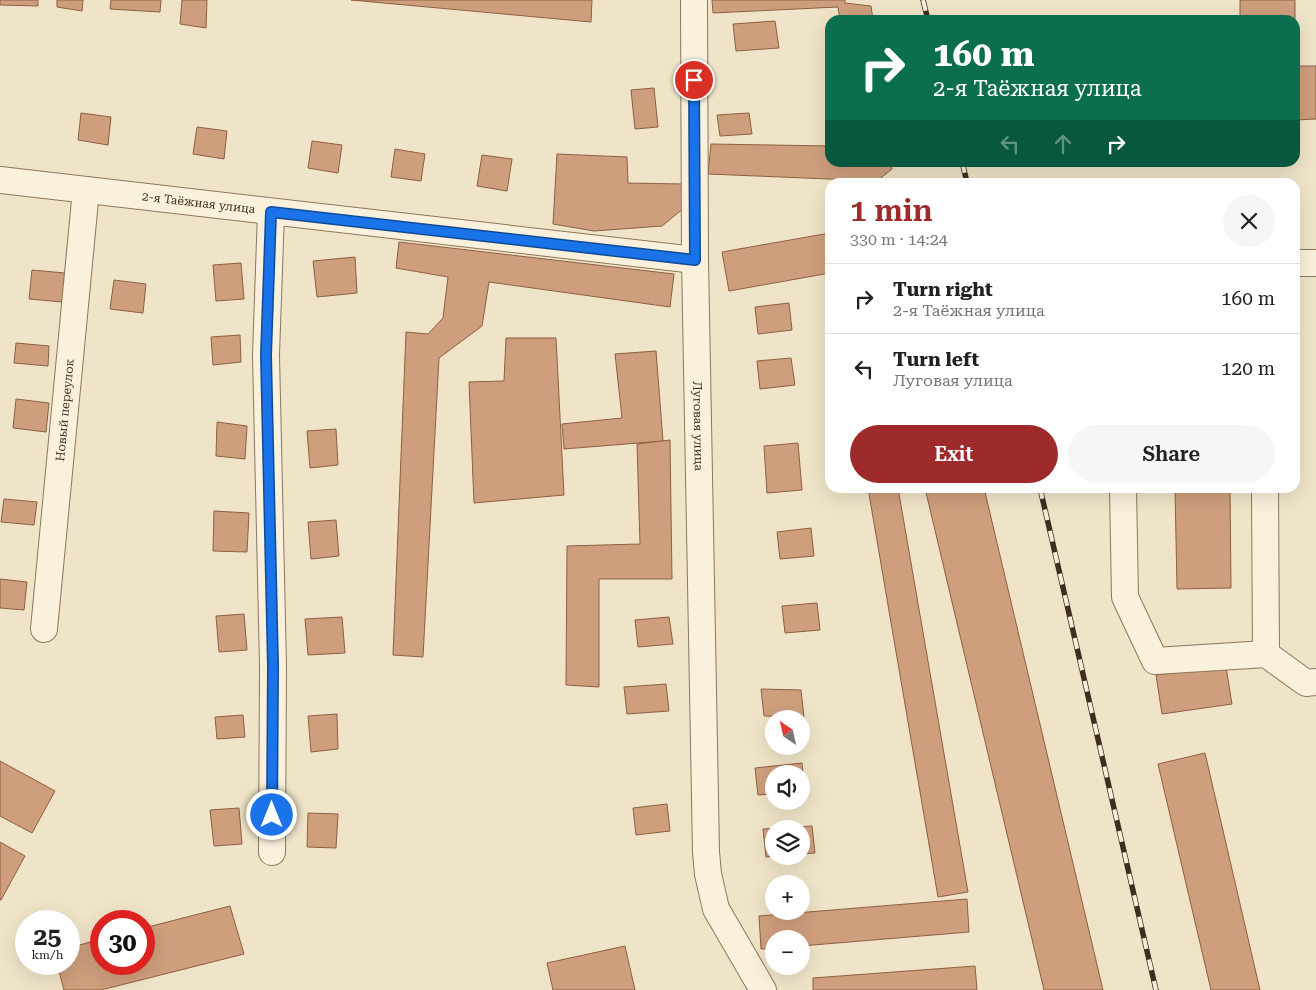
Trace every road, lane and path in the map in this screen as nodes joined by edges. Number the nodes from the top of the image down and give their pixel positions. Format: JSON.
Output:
{"nodes":[{"id":1,"x":694,"y":0,"type":"edge"},
{"id":2,"x":0,"y":180,"type":"edge"},
{"id":3,"x":86,"y":190,"type":"junction"},
{"id":4,"x":271,"y":212,"type":"junction"},
{"id":5,"x":695,"y":260,"type":"junction"},
{"id":6,"x":1300,"y":263,"type":"edge"},
{"id":7,"x":1316,"y":263,"type":"edge"},
{"id":8,"x":1123,"y":493,"type":"edge"},
{"id":9,"x":1265,"y":493,"type":"edge"},
{"id":10,"x":44,"y":629,"type":"dead end"},
{"id":11,"x":1266,"y":654,"type":"junction"},
{"id":12,"x":1316,"y":682,"type":"edge"},
{"id":13,"x":272,"y":852,"type":"dead end"},
{"id":14,"x":763,"y":990,"type":"edge"}],
"edges":[{"from":1,"to":5,"type":"street","name":"Луговая улица"},
{"from":2,"to":3,"type":"street","name":"2-я Таёжная улица"},
{"from":3,"to":4,"type":"street","name":"2-я Таёжная улица"},
{"from":3,"to":10,"type":"street","name":"Новый переулок"},
{"from":4,"to":5,"type":"street","name":"2-я Таёжная улица"},
{"from":4,"to":13,"type":"street"},
{"from":5,"to":14,"type":"street","name":"Луговая улица"},
{"from":6,"to":7,"type":"street"},
{"from":8,"to":11,"type":"street"},
{"from":9,"to":11,"type":"street"},
{"from":11,"to":12,"type":"street"}]}
